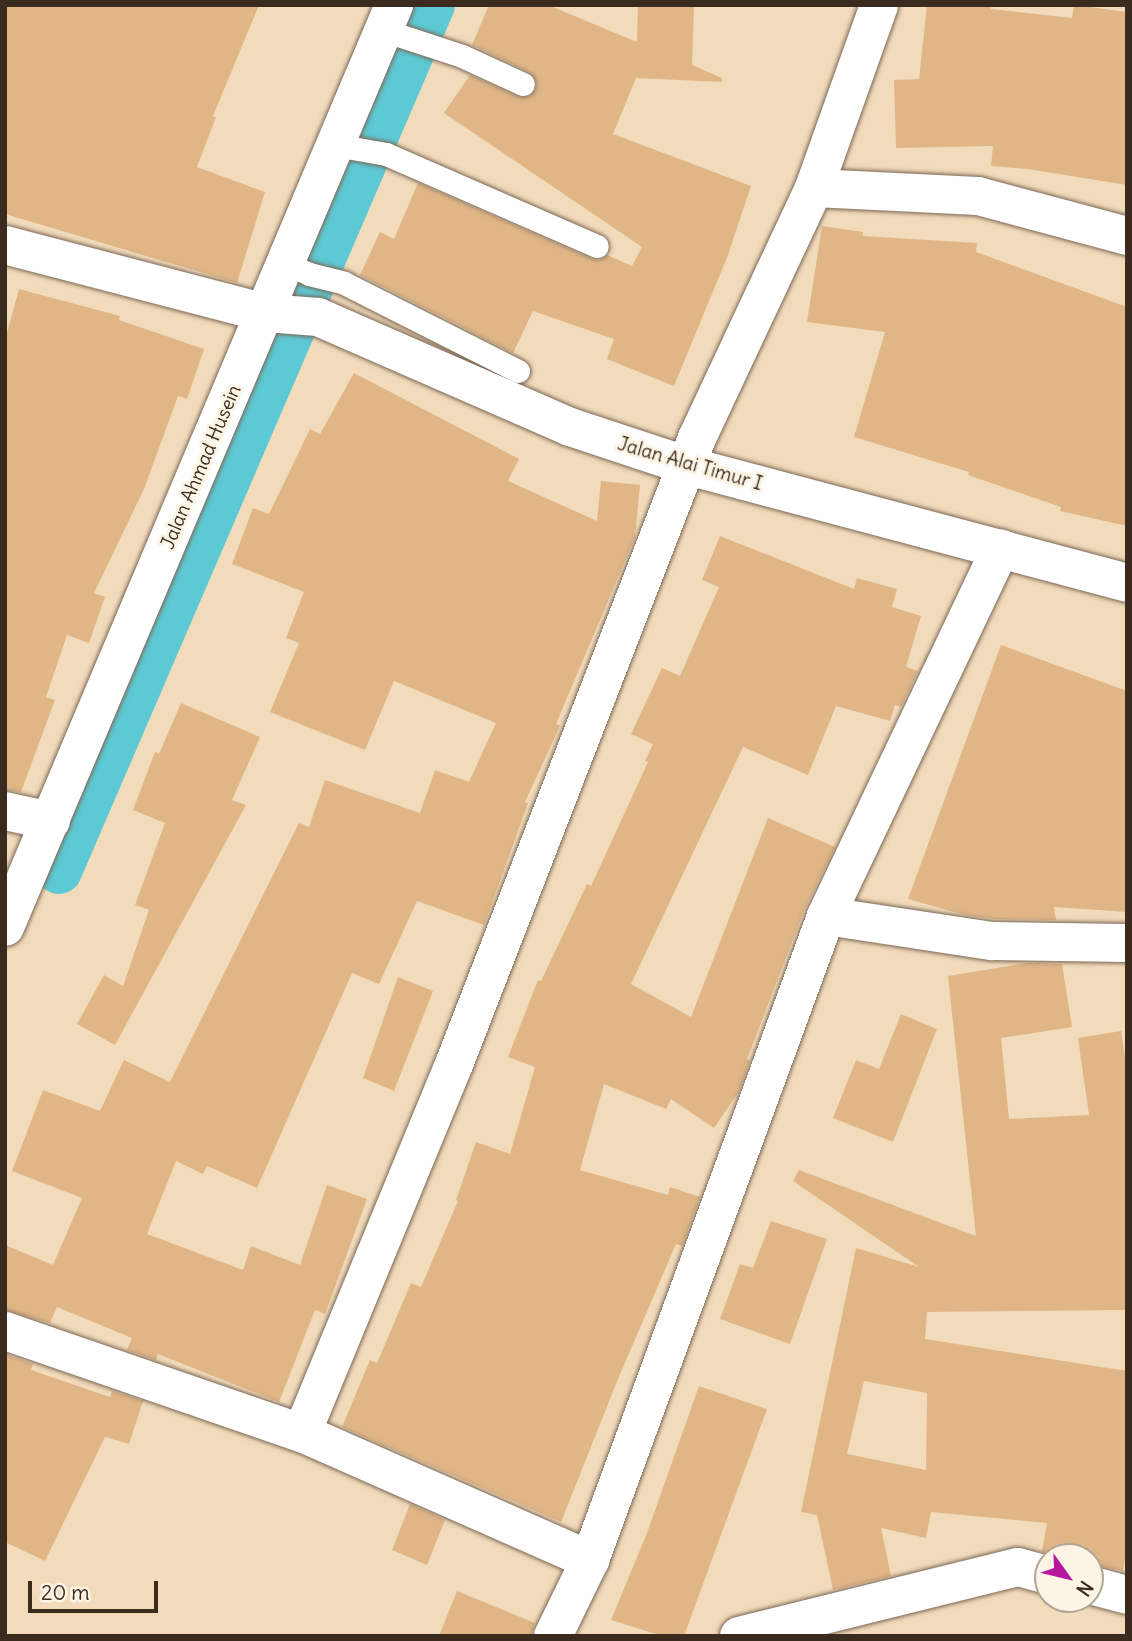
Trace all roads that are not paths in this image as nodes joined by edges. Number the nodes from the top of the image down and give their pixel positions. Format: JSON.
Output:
{"nodes":[{"id":1,"x":879,"y":5,"type":"edge"},
{"id":2,"x":394,"y":24,"type":"edge"},
{"id":3,"x":523,"y":83,"type":"dead end"},
{"id":4,"x":362,"y":150,"type":"junction"},
{"id":5,"x":814,"y":188,"type":"junction"},
{"id":6,"x":1127,"y":236,"type":"edge"},
{"id":7,"x":5,"y":245,"type":"edge"},
{"id":8,"x":597,"y":246,"type":"dead end"},
{"id":9,"x":298,"y":269,"type":"junction"},
{"id":10,"x":290,"y":315,"type":"junction"},
{"id":11,"x":517,"y":371,"type":"dead end"},
{"id":12,"x":688,"y":466,"type":"junction"},
{"id":13,"x":1002,"y":548,"type":"junction"},
{"id":14,"x":1127,"y":583,"type":"edge"},
{"id":15,"x":5,"y":811,"type":"edge"},
{"id":16,"x":51,"y":821,"type":"junction"},
{"id":17,"x":826,"y":916,"type":"junction"},
{"id":18,"x":5,"y":927,"type":"edge"},
{"id":19,"x":1127,"y":943,"type":"edge"},
{"id":20,"x":5,"y":1331,"type":"edge"},
{"id":21,"x":302,"y":1433,"type":"junction"},
{"id":22,"x":590,"y":1560,"type":"junction"},
{"id":23,"x":1034,"y":1571,"type":"edge"},
{"id":24,"x":1104,"y":1589,"type":"edge"},
{"id":25,"x":1127,"y":1595,"type":"edge"},
{"id":26,"x":553,"y":1636,"type":"edge"},
{"id":27,"x":739,"y":1636,"type":"edge"}],
"edges":[{"from":1,"to":5,"type":"street"},
{"from":2,"to":3,"type":"lane"},
{"from":2,"to":4,"type":"street","name":"Jalan Ahmad Husein"},
{"from":4,"to":8,"type":"lane"},
{"from":4,"to":9,"type":"street","name":"Jalan Ahmad Husein"},
{"from":5,"to":6,"type":"street"},
{"from":5,"to":12,"type":"street"},
{"from":7,"to":10,"type":"street","name":"Jalan Alai Timur I"},
{"from":9,"to":10,"type":"street","name":"Jalan Ahmad Husein"},
{"from":9,"to":11,"type":"lane"},
{"from":10,"to":12,"type":"street","name":"Jalan Alai Timur I"},
{"from":10,"to":16,"type":"street","name":"Jalan Ahmad Husein"},
{"from":12,"to":13,"type":"street","name":"Jalan Alai Timur I"},
{"from":12,"to":21,"type":"street"},
{"from":13,"to":14,"type":"street","name":"Jalan Alai Timur I"},
{"from":13,"to":17,"type":"street"},
{"from":15,"to":16,"type":"street"},
{"from":16,"to":18,"type":"street","name":"Jalan Ahmad Husein"},
{"from":17,"to":19,"type":"street"},
{"from":17,"to":22,"type":"street"},
{"from":20,"to":21,"type":"street"},
{"from":21,"to":22,"type":"street"},
{"from":22,"to":26,"type":"street"},
{"from":23,"to":27,"type":"street"},
{"from":24,"to":25,"type":"street"}]}
